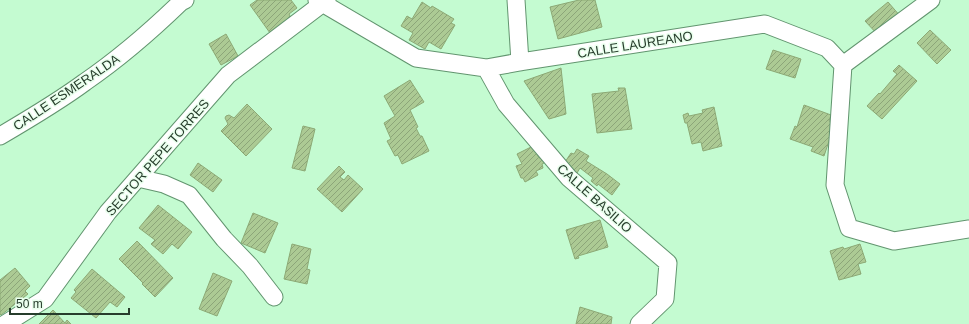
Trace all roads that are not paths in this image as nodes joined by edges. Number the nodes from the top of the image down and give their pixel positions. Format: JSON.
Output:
{"nodes":[{"id":1,"x":185,"y":0,"type":"edge"},
{"id":2,"x":516,"y":0,"type":"edge"},
{"id":3,"x":931,"y":0,"type":"edge"},
{"id":4,"x":322,"y":1,"type":"edge"},
{"id":5,"x":520,"y":62,"type":"junction"},
{"id":6,"x":843,"y":65,"type":"junction"},
{"id":7,"x":486,"y":68,"type":"junction"},
{"id":8,"x":0,"y":136,"type":"edge"},
{"id":9,"x":138,"y":178,"type":"junction"},
{"id":10,"x":969,"y":229,"type":"edge"},
{"id":11,"x":274,"y":297,"type":"dead end"},
{"id":12,"x":5,"y":324,"type":"edge"},
{"id":13,"x":639,"y":324,"type":"edge"}],
"edges":[{"from":1,"to":8,"type":"street","name":"CALLE ESMERALDA"},
{"from":2,"to":5,"type":"street"},
{"from":3,"to":6,"type":"street"},
{"from":4,"to":7,"type":"street","name":"CALLE LAUREANO"},
{"from":4,"to":9,"type":"street","name":"SECTOR PEPE TORRES"},
{"from":5,"to":6,"type":"street","name":"CALLE LAUREANO"},
{"from":5,"to":7,"type":"street","name":"CALLE LAUREANO"},
{"from":6,"to":10,"type":"street"},
{"from":7,"to":13,"type":"street","name":"CALLE BASILIO"},
{"from":9,"to":11,"type":"street"},
{"from":9,"to":12,"type":"street","name":"SECTOR PEPE TORRES"}]}
